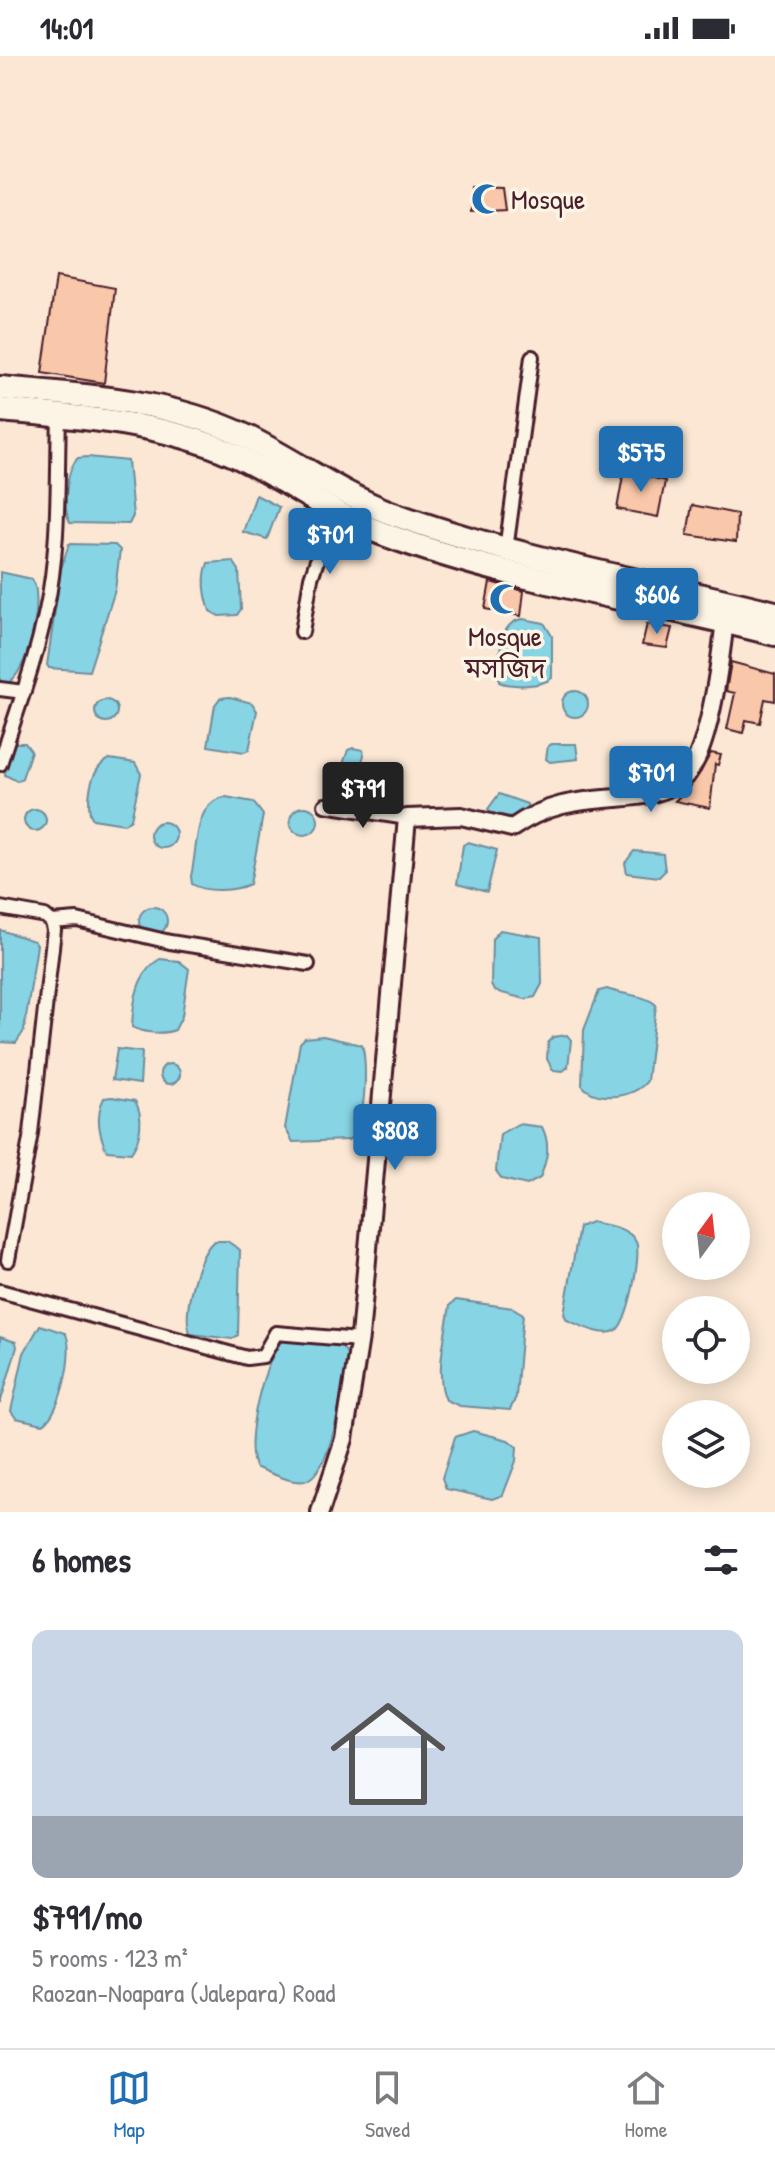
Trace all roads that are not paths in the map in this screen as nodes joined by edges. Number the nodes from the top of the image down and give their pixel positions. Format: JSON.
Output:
{"nodes":[{"id":1,"x":532,"y":357,"type":"dead end"},
{"id":2,"x":0,"y":388,"type":"edge"},
{"id":3,"x":0,"y":410,"type":"edge"},
{"id":4,"x":59,"y":416,"type":"junction"},
{"id":5,"x":333,"y":513,"type":"junction"},
{"id":6,"x":506,"y":550,"type":"junction"},
{"id":7,"x":726,"y":611,"type":"junction"},
{"id":8,"x":775,"y":613,"type":"edge"},
{"id":9,"x":302,"y":632,"type":"dead end"},
{"id":10,"x":775,"y":634,"type":"edge"},
{"id":11,"x":0,"y":689,"type":"edge"},
{"id":12,"x":24,"y":692,"type":"junction"},
{"id":13,"x":0,"y":764,"type":"edge"},
{"id":14,"x":325,"y":805,"type":"dead end"},
{"id":15,"x":407,"y":818,"type":"junction"},
{"id":16,"x":0,"y":908,"type":"edge"},
{"id":17,"x":52,"y":922,"type":"junction"},
{"id":18,"x":308,"y":964,"type":"dead end"},
{"id":19,"x":8,"y":1260,"type":"dead end"},
{"id":20,"x":0,"y":1291,"type":"edge"},
{"id":21,"x":359,"y":1340,"type":"junction"},
{"id":22,"x":320,"y":1512,"type":"edge"}],
"edges":[{"from":1,"to":6,"type":"street"},
{"from":2,"to":6,"type":"highway"},
{"from":3,"to":4,"type":"highway"},
{"from":4,"to":5,"type":"highway"},
{"from":4,"to":12,"type":"street"},
{"from":5,"to":7,"type":"highway"},
{"from":5,"to":9,"type":"street"},
{"from":6,"to":7,"type":"highway"},
{"from":7,"to":8,"type":"highway"},
{"from":7,"to":10,"type":"highway"},
{"from":7,"to":15,"type":"main road"},
{"from":11,"to":12,"type":"street"},
{"from":12,"to":13,"type":"street"},
{"from":14,"to":15,"type":"street"},
{"from":15,"to":21,"type":"main road"},
{"from":16,"to":17,"type":"street"},
{"from":17,"to":18,"type":"street"},
{"from":17,"to":19,"type":"street"},
{"from":20,"to":21,"type":"street"},
{"from":21,"to":22,"type":"main road"}]}
